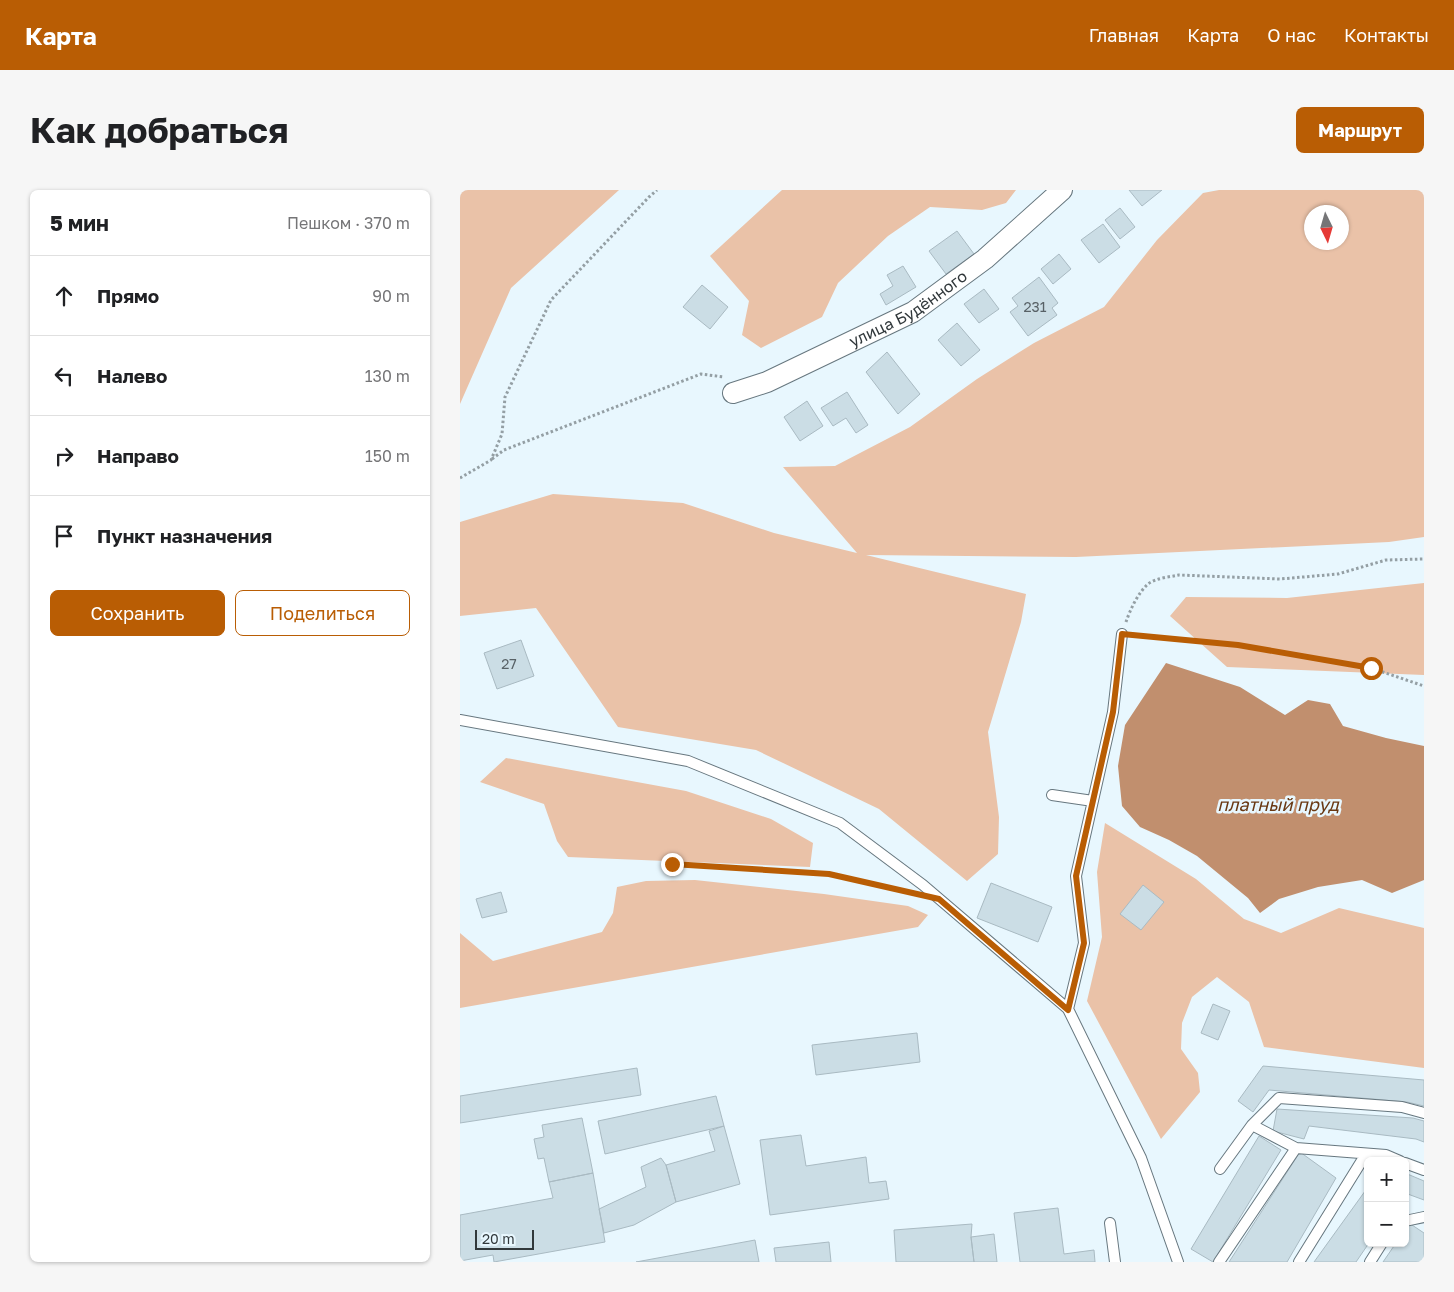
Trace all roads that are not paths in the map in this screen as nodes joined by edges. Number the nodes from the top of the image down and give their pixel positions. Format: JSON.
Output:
{"nodes":[{"id":1,"x":1062,"y":190,"type":"edge"},
{"id":2,"x":731,"y":385,"type":"road end"},
{"id":3,"x":1122,"y":634,"type":"road end"},
{"id":4,"x":460,"y":720,"type":"edge"},
{"id":5,"x":1052,"y":795,"type":"dead end"},
{"id":6,"x":1093,"y":801,"type":"junction"},
{"id":7,"x":1068,"y":1010,"type":"junction"},
{"id":8,"x":1424,"y":1113,"type":"edge"},
{"id":9,"x":1252,"y":1125,"type":"junction"},
{"id":10,"x":1296,"y":1148,"type":"junction"},
{"id":11,"x":1366,"y":1154,"type":"junction"},
{"id":12,"x":1391,"y":1157,"type":"edge"},
{"id":13,"x":1409,"y":1164,"type":"edge"},
{"id":14,"x":1220,"y":1169,"type":"dead end"},
{"id":15,"x":1424,"y":1170,"type":"edge"},
{"id":16,"x":1424,"y":1217,"type":"edge"},
{"id":17,"x":1409,"y":1219,"type":"edge"},
{"id":18,"x":1110,"y":1223,"type":"dead end"},
{"id":19,"x":1379,"y":1247,"type":"edge"},
{"id":20,"x":1115,"y":1262,"type":"edge"},
{"id":21,"x":1178,"y":1262,"type":"edge"},
{"id":22,"x":1219,"y":1262,"type":"edge"},
{"id":23,"x":1299,"y":1262,"type":"edge"},
{"id":24,"x":1370,"y":1262,"type":"edge"}],
"edges":[{"from":1,"to":2,"type":"street","name":"улица Будённого"},
{"from":3,"to":6,"type":"lane"},
{"from":4,"to":7,"type":"lane"},
{"from":5,"to":6,"type":"lane"},
{"from":6,"to":7,"type":"lane"},
{"from":7,"to":21,"type":"lane"},
{"from":8,"to":9,"type":"lane"},
{"from":9,"to":10,"type":"lane"},
{"from":9,"to":14,"type":"lane"},
{"from":10,"to":11,"type":"lane"},
{"from":10,"to":22,"type":"lane"},
{"from":11,"to":12,"type":"lane"},
{"from":11,"to":23,"type":"lane"},
{"from":13,"to":15,"type":"lane"},
{"from":16,"to":17,"type":"lane"},
{"from":18,"to":20,"type":"lane"},
{"from":19,"to":24,"type":"lane"}]}
